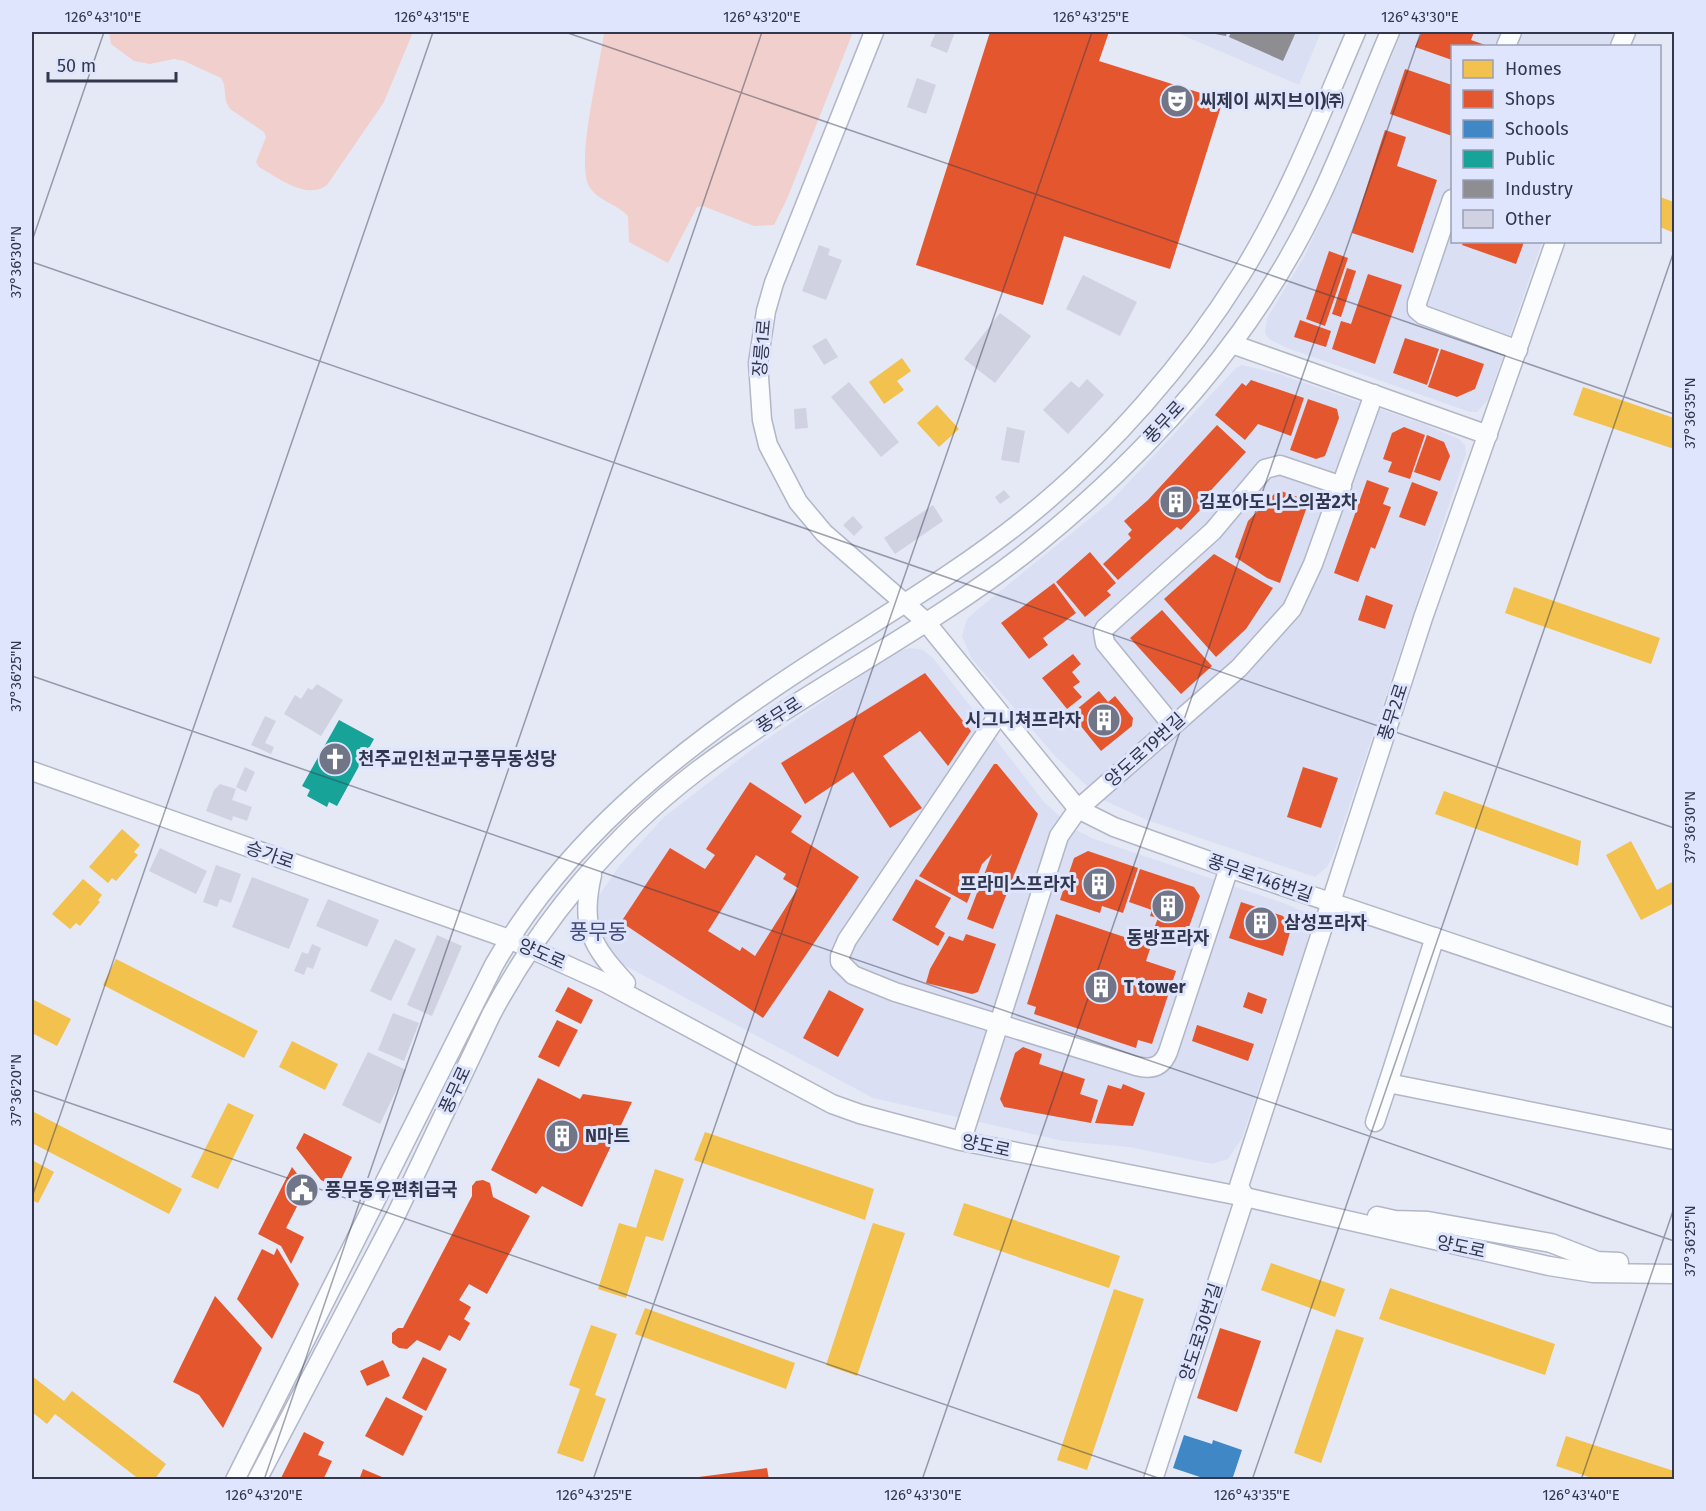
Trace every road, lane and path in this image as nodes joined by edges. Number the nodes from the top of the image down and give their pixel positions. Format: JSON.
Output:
{"nodes":[{"id":1,"x":874,"y":32,"type":"edge"},
{"id":2,"x":1356,"y":32,"type":"edge"},
{"id":3,"x":1390,"y":32,"type":"edge"},
{"id":4,"x":1451,"y":202,"type":"edge"},
{"id":5,"x":1555,"y":243,"type":"edge"},
{"id":6,"x":1232,"y":344,"type":"junction"},
{"id":7,"x":1518,"y":350,"type":"junction"},
{"id":8,"x":1374,"y":394,"type":"junction"},
{"id":9,"x":1488,"y":435,"type":"junction"},
{"id":10,"x":1342,"y":486,"type":"junction"},
{"id":11,"x":904,"y":604,"type":"junction"},
{"id":12,"x":925,"y":621,"type":"junction"},
{"id":13,"x":999,"y":714,"type":"junction"},
{"id":14,"x":1172,"y":725,"type":"junction"},
{"id":15,"x":32,"y":771,"type":"edge"},
{"id":16,"x":1078,"y":810,"type":"junction"},
{"id":17,"x":1229,"y":868,"type":"junction"},
{"id":18,"x":593,"y":870,"type":"junction"},
{"id":19,"x":1332,"y":902,"type":"junction"},
{"id":20,"x":1435,"y":937,"type":"junction"},
{"id":21,"x":509,"y":939,"type":"junction"},
{"id":22,"x":533,"y":945,"type":"junction"},
{"id":23,"x":626,"y":983,"type":"junction"},
{"id":24,"x":1674,"y":1018,"type":"edge"},
{"id":25,"x":998,"y":1023,"type":"junction"},
{"id":26,"x":1388,"y":1083,"type":"junction"},
{"id":27,"x":1375,"y":1122,"type":"dead end"},
{"id":28,"x":964,"y":1132,"type":"junction"},
{"id":29,"x":1674,"y":1140,"type":"edge"},
{"id":30,"x":1242,"y":1191,"type":"junction"},
{"id":31,"x":1674,"y":1262,"type":"edge"},
{"id":32,"x":1674,"y":1274,"type":"edge"},
{"id":33,"x":235,"y":1479,"type":"edge"},
{"id":34,"x":257,"y":1479,"type":"edge"},
{"id":35,"x":1153,"y":1479,"type":"edge"}],
"edges":[{"from":1,"to":11,"type":"street","name":"장릉1로"},
{"from":2,"to":11,"type":"street","name":"풍무로"},
{"from":3,"to":6,"type":"street","name":"풍무로"},
{"from":4,"to":7,"type":"street"},
{"from":5,"to":7,"type":"street","name":"풍무2로"},
{"from":6,"to":8,"type":"street"},
{"from":6,"to":12,"type":"street","name":"풍무로"},
{"from":7,"to":9,"type":"street","name":"풍무2로"},
{"from":8,"to":9,"type":"street"},
{"from":8,"to":10,"type":"street","name":"양도로19번길"},
{"from":9,"to":19,"type":"street","name":"풍무2로"},
{"from":10,"to":14,"type":"street","name":"양도로19번길"},
{"from":10,"to":14,"type":"street"},
{"from":11,"to":12,"type":"street","name":"장릉1로"},
{"from":11,"to":21,"type":"street","name":"풍무로"},
{"from":12,"to":13,"type":"street","name":"풍무로146번길"},
{"from":12,"to":18,"type":"street","name":"풍무로"},
{"from":13,"to":16,"type":"street","name":"풍무로146번길"},
{"from":13,"to":25,"type":"street"},
{"from":14,"to":16,"type":"street","name":"양도로19번길"},
{"from":15,"to":21,"type":"street","name":"승가로"},
{"from":16,"to":17,"type":"street","name":"풍무로146번길"},
{"from":16,"to":25,"type":"street","name":"양도로19번길"},
{"from":17,"to":19,"type":"street","name":"풍무로146번길"},
{"from":17,"to":25,"type":"street"},
{"from":18,"to":22,"type":"street","name":"풍무로"},
{"from":18,"to":23,"type":"street"},
{"from":19,"to":20,"type":"street","name":"풍무로146번길"},
{"from":19,"to":30,"type":"street","name":"풍무2로"},
{"from":20,"to":24,"type":"street","name":"풍무로146번길"},
{"from":20,"to":26,"type":"street"},
{"from":21,"to":22,"type":"street","name":"양도로"},
{"from":21,"to":33,"type":"street","name":"풍무로"},
{"from":22,"to":23,"type":"street","name":"양도로"},
{"from":22,"to":30,"type":"street","name":"양도로"},
{"from":22,"to":34,"type":"street","name":"풍무로"},
{"from":23,"to":28,"type":"street","name":"양도로"},
{"from":25,"to":28,"type":"street","name":"양도로19번길"},
{"from":26,"to":27,"type":"street"},
{"from":26,"to":29,"type":"street"},
{"from":28,"to":30,"type":"street","name":"양도로"},
{"from":30,"to":31,"type":"street","name":"양도로"},
{"from":30,"to":32,"type":"street","name":"양도로"},
{"from":30,"to":35,"type":"street","name":"양도로30번길"}]}
